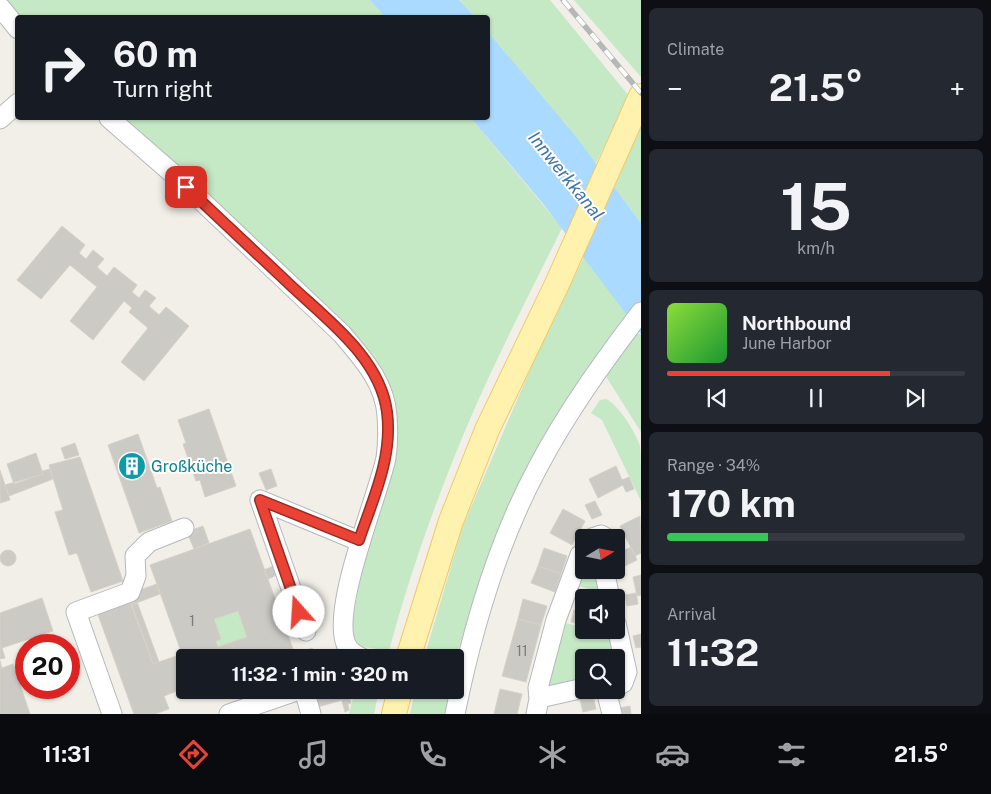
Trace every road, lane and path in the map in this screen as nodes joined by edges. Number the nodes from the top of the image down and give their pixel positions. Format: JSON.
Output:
{"nodes":[{"id":1,"x":0,"y":8,"type":"edge"},
{"id":2,"x":15,"y":26,"type":"edge"},
{"id":3,"x":641,"y":96,"type":"edge"},
{"id":4,"x":15,"y":106,"type":"edge"},
{"id":5,"x":0,"y":120,"type":"edge"},
{"id":6,"x":110,"y":120,"type":"edge"},
{"id":7,"x":641,"y":312,"type":"edge"},
{"id":8,"x":184,"y":528,"type":"dead end"},
{"id":9,"x":359,"y":540,"type":"junction"},
{"id":10,"x":575,"y":569,"type":"edge"},
{"id":11,"x":306,"y":631,"type":"dead end"},
{"id":12,"x":349,"y":649,"type":"edge"},
{"id":13,"x":411,"y":649,"type":"edge"},
{"id":14,"x":625,"y":663,"type":"edge"},
{"id":15,"x":464,"y":664,"type":"edge"},
{"id":16,"x":625,"y":678,"type":"edge"},
{"id":17,"x":575,"y":692,"type":"edge"},
{"id":18,"x":252,"y":699,"type":"edge"},
{"id":19,"x":307,"y":699,"type":"edge"},
{"id":20,"x":398,"y":699,"type":"edge"},
{"id":21,"x":456,"y":699,"type":"edge"},
{"id":22,"x":608,"y":699,"type":"edge"},
{"id":23,"x":538,"y":707,"type":"edge"},
{"id":24,"x":112,"y":714,"type":"edge"},
{"id":25,"x":229,"y":714,"type":"edge"},
{"id":26,"x":311,"y":714,"type":"edge"},
{"id":27,"x":394,"y":714,"type":"edge"},
{"id":28,"x":455,"y":714,"type":"edge"},
{"id":29,"x":612,"y":714,"type":"edge"}],
"edges":[{"from":1,"to":2,"type":"street"},
{"from":3,"to":13,"type":"main road"},
{"from":4,"to":5,"type":"street"},
{"from":6,"to":9,"type":"street"},
{"from":7,"to":15,"type":"street"},
{"from":8,"to":24,"type":"street"},
{"from":9,"to":11,"type":"street"},
{"from":9,"to":12,"type":"street"},
{"from":10,"to":23,"type":"street"},
{"from":14,"to":16,"type":"street"},
{"from":17,"to":23,"type":"street"},
{"from":18,"to":25,"type":"street"},
{"from":19,"to":26,"type":"street"},
{"from":20,"to":27,"type":"main road"},
{"from":21,"to":28,"type":"street"},
{"from":22,"to":29,"type":"street"}]}
